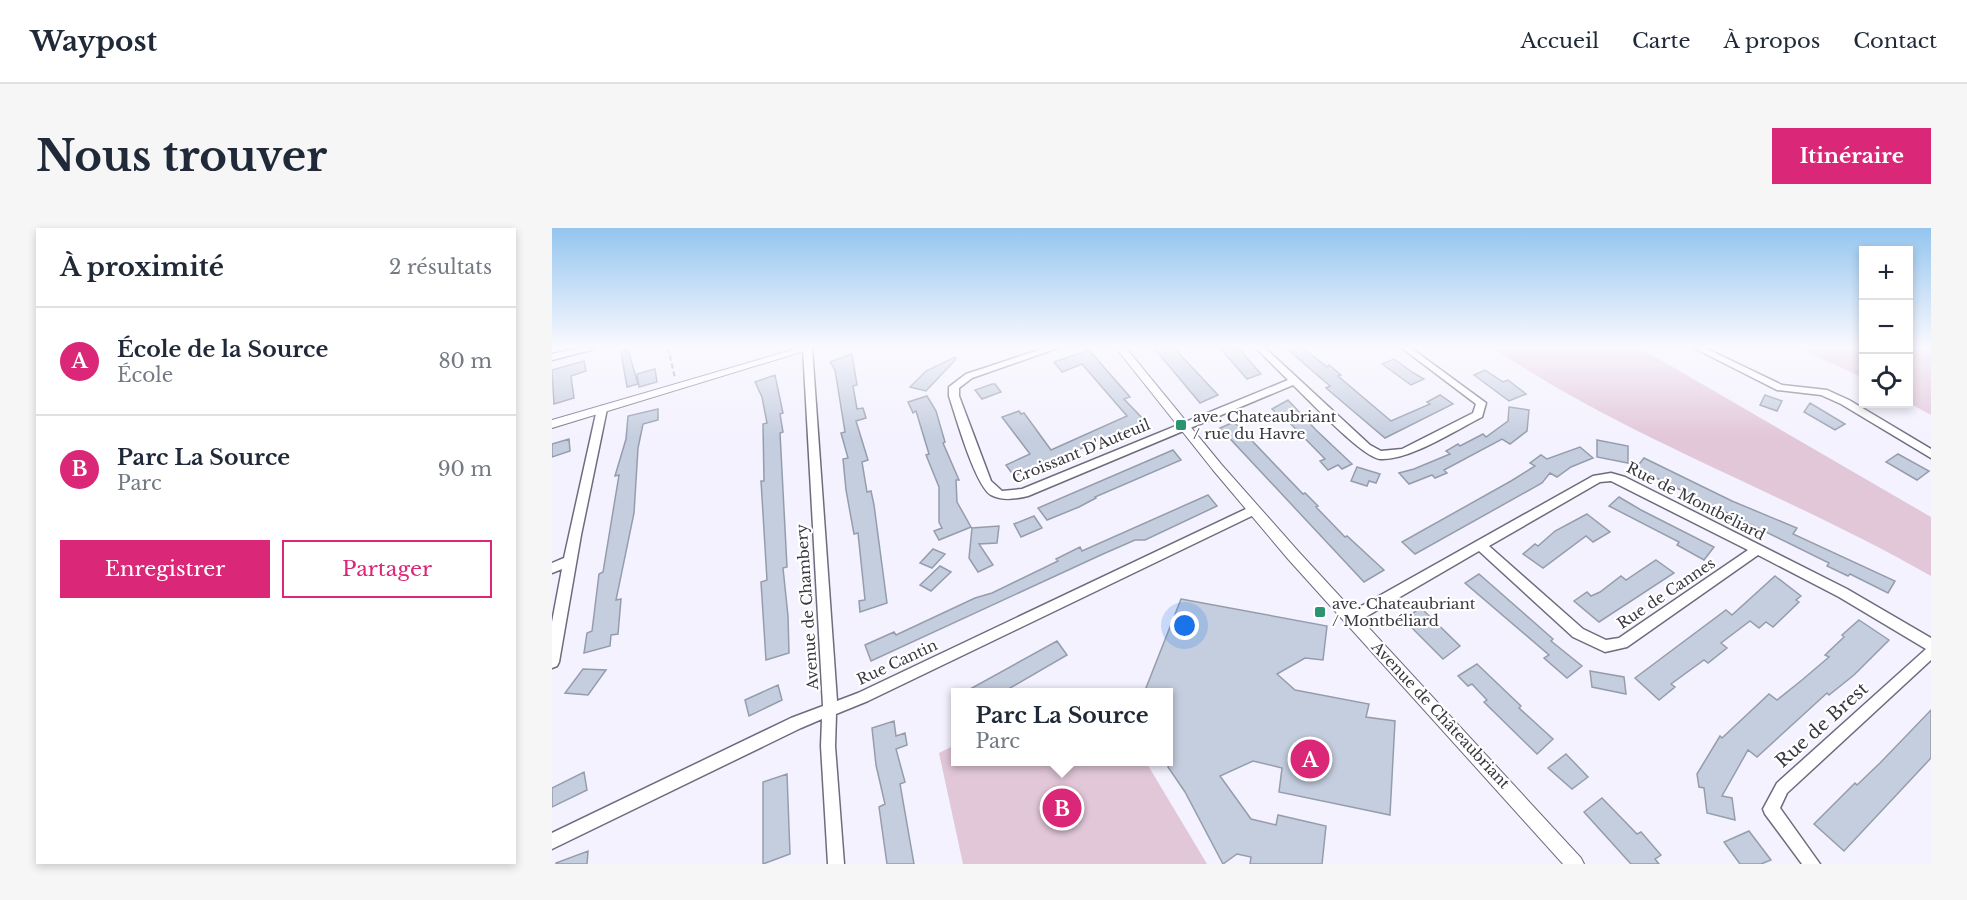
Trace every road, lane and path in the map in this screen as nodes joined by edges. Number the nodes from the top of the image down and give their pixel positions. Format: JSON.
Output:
{"nodes":[{"id":1,"x":675,"y":378,"type":"edge"},
{"id":2,"x":708,"y":378,"type":"edge"},
{"id":3,"x":810,"y":378,"type":"edge"},
{"id":4,"x":967,"y":378,"type":"edge"},
{"id":5,"x":1145,"y":378,"type":"edge"},
{"id":6,"x":1290,"y":378,"type":"edge"},
{"id":7,"x":1446,"y":378,"type":"edge"},
{"id":8,"x":1759,"y":378,"type":"edge"},
{"id":9,"x":1293,"y":381,"type":"junction"},
{"id":10,"x":677,"y":387,"type":"junction"},
{"id":11,"x":602,"y":409,"type":"junction"},
{"id":12,"x":552,"y":424,"type":"edge"},
{"id":13,"x":1183,"y":426,"type":"junction"},
{"id":14,"x":1931,"y":454,"type":"edge"},
{"id":15,"x":1254,"y":510,"type":"junction"},
{"id":16,"x":1480,"y":545,"type":"junction"},
{"id":17,"x":1757,"y":550,"type":"junction"},
{"id":18,"x":567,"y":562,"type":"junction"},
{"id":19,"x":552,"y":568,"type":"edge"},
{"id":20,"x":1352,"y":618,"type":"junction"},
{"id":21,"x":1931,"y":645,"type":"edge"},
{"id":22,"x":1931,"y":652,"type":"edge"},
{"id":23,"x":552,"y":662,"type":"edge"},
{"id":24,"x":831,"y":709,"type":"junction"},
{"id":25,"x":552,"y":841,"type":"edge"},
{"id":26,"x":836,"y":864,"type":"edge"},
{"id":27,"x":1575,"y":864,"type":"edge"},
{"id":28,"x":1812,"y":864,"type":"edge"}],
"edges":[{"from":1,"to":10,"type":"path"},
{"from":2,"to":10,"type":"street"},
{"from":3,"to":24,"type":"street","name":"Avenue de Chambery"},
{"from":4,"to":13,"type":"street","name":"Croissant D'Auteuil"},
{"from":5,"to":13,"type":"street","name":"Avenue de Châteaubriant"},
{"from":6,"to":9,"type":"street"},
{"from":7,"to":9,"type":"street"},
{"from":8,"to":14,"type":"street"},
{"from":9,"to":13,"type":"street"},
{"from":10,"to":11,"type":"street"},
{"from":11,"to":12,"type":"street"},
{"from":11,"to":18,"type":"street"},
{"from":13,"to":15,"type":"street","name":"Avenue de Châteaubriant"},
{"from":15,"to":20,"type":"street","name":"Avenue de Châteaubriant"},
{"from":15,"to":24,"type":"street","name":"Rue Cantin"},
{"from":16,"to":17,"type":"street","name":"Rue de Montbéliard"},
{"from":16,"to":17,"type":"street","name":"Rue de Cannes"},
{"from":16,"to":20,"type":"street","name":"Rue de Montbéliard"},
{"from":17,"to":21,"type":"street","name":"Rue de Montbéliard"},
{"from":18,"to":19,"type":"street"},
{"from":18,"to":23,"type":"street"},
{"from":20,"to":27,"type":"street","name":"Avenue de Châteaubriant"},
{"from":22,"to":28,"type":"street","name":"Rue de Brest"},
{"from":24,"to":25,"type":"street","name":"Rue Cantin"},
{"from":24,"to":26,"type":"street","name":"Avenue de Chambery"}]}
